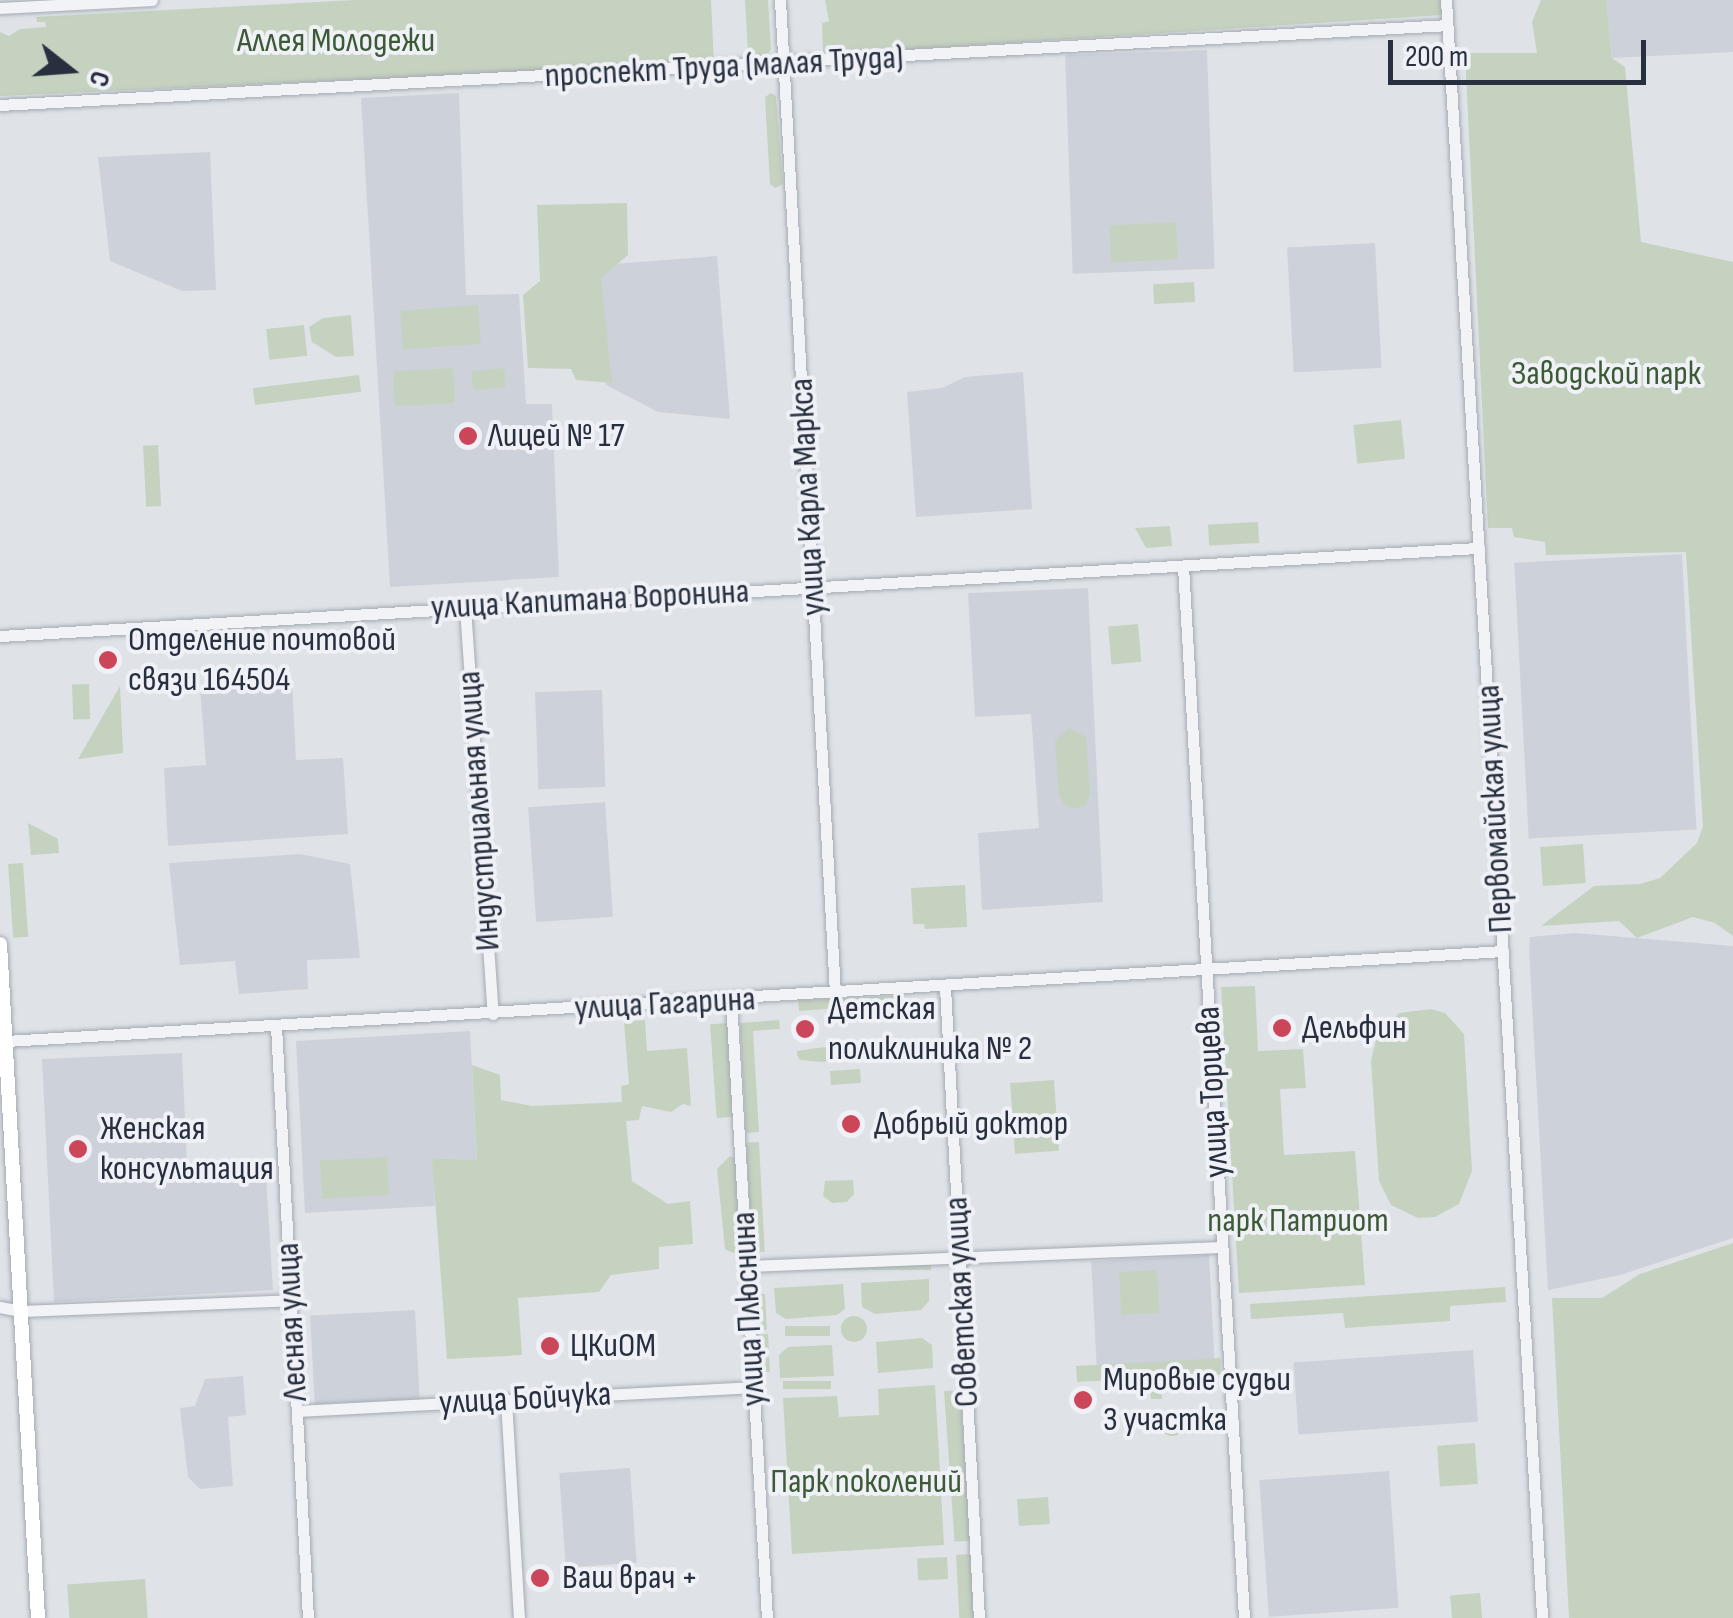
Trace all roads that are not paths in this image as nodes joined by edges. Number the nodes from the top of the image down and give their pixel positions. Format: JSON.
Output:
{"nodes":[{"id":1,"x":152,"y":0,"type":"edge"},
{"id":2,"x":780,"y":0,"type":"edge"},
{"id":3,"x":1446,"y":0,"type":"edge"},
{"id":4,"x":0,"y":8,"type":"edge"},
{"id":5,"x":1447,"y":25,"type":"junction"},
{"id":6,"x":784,"y":64,"type":"junction"},
{"id":7,"x":0,"y":105,"type":"edge"},
{"id":8,"x":1479,"y":548,"type":"junction"},
{"id":9,"x":1183,"y":566,"type":"junction"},
{"id":10,"x":813,"y":588,"type":"junction"},
{"id":11,"x":465,"y":607,"type":"junction"},
{"id":12,"x":0,"y":636,"type":"edge"},
{"id":13,"x":0,"y":944,"type":"edge"},
{"id":14,"x":1503,"y":951,"type":"junction"},
{"id":15,"x":1206,"y":970,"type":"junction"},
{"id":16,"x":945,"y":987,"type":"junction"},
{"id":17,"x":835,"y":994,"type":"junction"},
{"id":18,"x":732,"y":1000,"type":"junction"},
{"id":19,"x":492,"y":1014,"type":"junction"},
{"id":20,"x":276,"y":1026,"type":"junction"},
{"id":21,"x":6,"y":1042,"type":"junction"},
{"id":22,"x":1222,"y":1247,"type":"junction"},
{"id":23,"x":960,"y":1257,"type":"junction"},
{"id":24,"x":746,"y":1266,"type":"junction"},
{"id":25,"x":291,"y":1300,"type":"junction"},
{"id":26,"x":0,"y":1306,"type":"edge"},
{"id":27,"x":21,"y":1311,"type":"junction"},
{"id":28,"x":754,"y":1387,"type":"junction"},
{"id":29,"x":506,"y":1400,"type":"junction"},
{"id":30,"x":297,"y":1411,"type":"junction"},
{"id":31,"x":38,"y":1618,"type":"edge"},
{"id":32,"x":308,"y":1618,"type":"edge"},
{"id":33,"x":518,"y":1618,"type":"edge"},
{"id":34,"x":767,"y":1618,"type":"edge"},
{"id":35,"x":980,"y":1618,"type":"edge"},
{"id":36,"x":1244,"y":1618,"type":"edge"},
{"id":37,"x":1542,"y":1618,"type":"edge"}],
"edges":[{"from":1,"to":4,"type":"street"},
{"from":2,"to":6,"type":"street","name":"улица Карла Маркса"},
{"from":3,"to":5,"type":"street","name":"Первомайская улица"},
{"from":5,"to":6,"type":"street","name":"проспект Труда (малая Труда)"},
{"from":5,"to":8,"type":"street","name":"Первомайская улица"},
{"from":6,"to":7,"type":"street","name":"проспект Труда (малая Труда)"},
{"from":6,"to":10,"type":"street","name":"улица Карла Маркса"},
{"from":8,"to":9,"type":"street","name":"улица Капитана Воронина"},
{"from":8,"to":14,"type":"street","name":"Первомайская улица"},
{"from":9,"to":10,"type":"street","name":"улица Капитана Воронина"},
{"from":9,"to":15,"type":"street","name":"улица Торцева"},
{"from":10,"to":11,"type":"street","name":"улица Капитана Воронина"},
{"from":10,"to":17,"type":"street","name":"улица Карла Маркса"},
{"from":11,"to":12,"type":"street","name":"улица Капитана Воронина"},
{"from":11,"to":19,"type":"street","name":"Индустриальная улица"},
{"from":13,"to":21,"type":"main road"},
{"from":14,"to":15,"type":"street","name":"улица Гагарина"},
{"from":14,"to":37,"type":"street","name":"Первомайская улица"},
{"from":15,"to":16,"type":"street","name":"улица Гагарина"},
{"from":15,"to":22,"type":"street","name":"улица Торцева"},
{"from":16,"to":17,"type":"street","name":"улица Гагарина"},
{"from":16,"to":23,"type":"street","name":"Советская улица"},
{"from":17,"to":18,"type":"street","name":"улица Гагарина"},
{"from":18,"to":19,"type":"street","name":"улица Гагарина"},
{"from":18,"to":24,"type":"street","name":"улица Плюснина"},
{"from":19,"to":20,"type":"street","name":"улица Гагарина"},
{"from":20,"to":21,"type":"street","name":"улица Гагарина"},
{"from":20,"to":25,"type":"street","name":"Лесная улица"},
{"from":21,"to":27,"type":"main road"},
{"from":22,"to":23,"type":"street"},
{"from":22,"to":36,"type":"street","name":"улица Торцева"},
{"from":23,"to":24,"type":"street"},
{"from":23,"to":35,"type":"street","name":"Советская улица"},
{"from":24,"to":28,"type":"street","name":"улица Плюснина"},
{"from":25,"to":27,"type":"street"},
{"from":25,"to":30,"type":"street","name":"Лесная улица"},
{"from":26,"to":27,"type":"street"},
{"from":27,"to":31,"type":"main road"},
{"from":28,"to":29,"type":"street","name":"улица Бойчука"},
{"from":28,"to":34,"type":"street","name":"улица Плюснина"},
{"from":29,"to":30,"type":"street","name":"улица Бойчука"},
{"from":29,"to":33,"type":"street"},
{"from":30,"to":32,"type":"street","name":"Лесная улица"}]}
